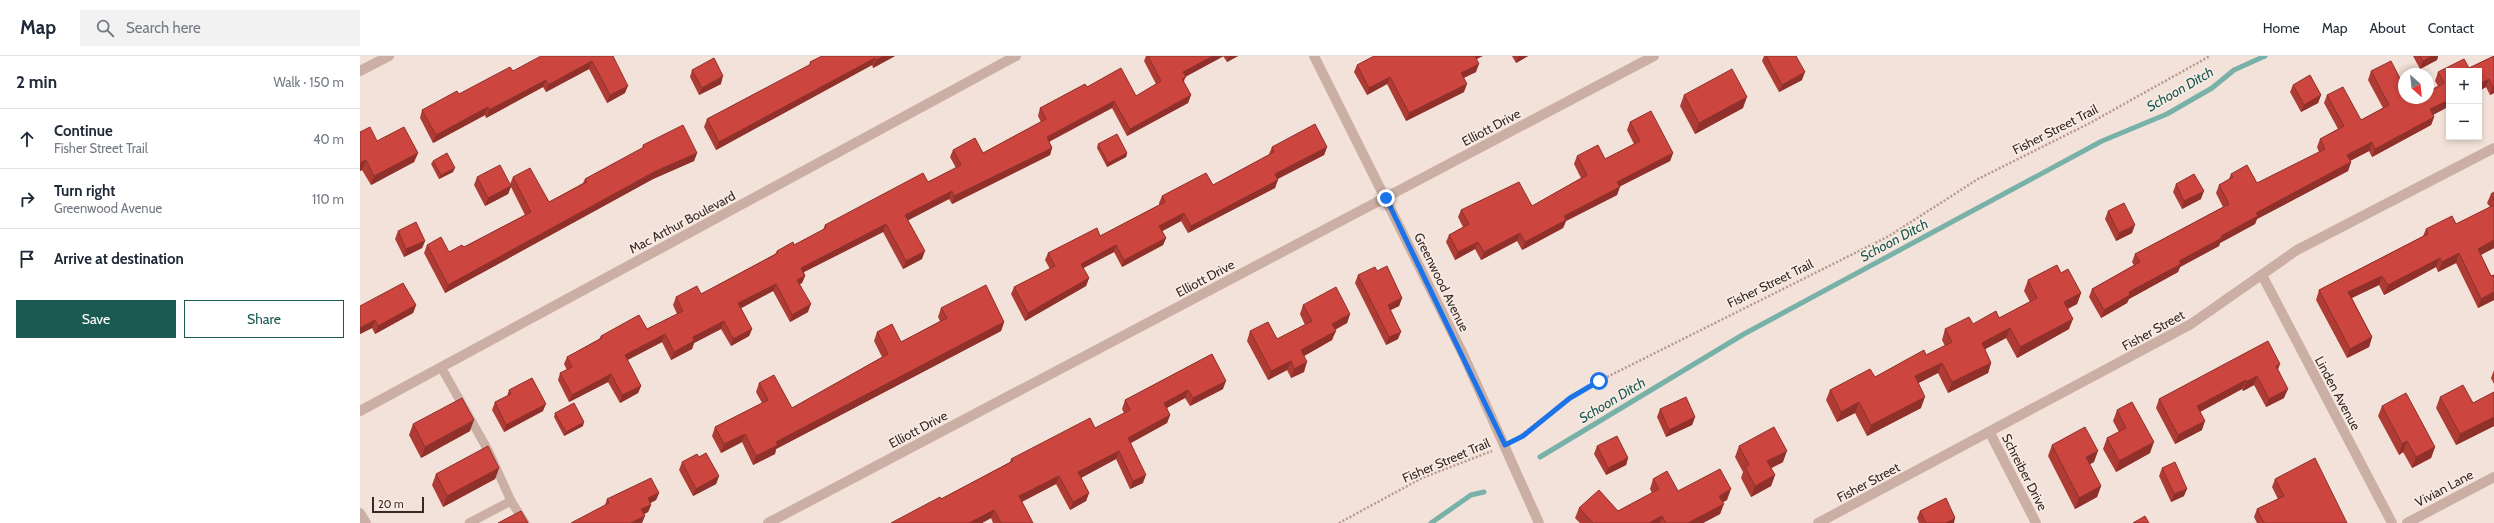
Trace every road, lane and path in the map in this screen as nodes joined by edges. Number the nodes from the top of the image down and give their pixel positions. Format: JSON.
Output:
{"nodes":[{"id":1,"x":389,"y":56,"type":"edge"},
{"id":2,"x":1016,"y":56,"type":"edge"},
{"id":3,"x":1314,"y":56,"type":"edge"},
{"id":4,"x":1654,"y":56,"type":"edge"},
{"id":5,"x":2210,"y":56,"type":"edge"},
{"id":6,"x":360,"y":71,"type":"edge"},
{"id":7,"x":2494,"y":148,"type":"edge"},
{"id":8,"x":1386,"y":198,"type":"junction"},
{"id":9,"x":2262,"y":275,"type":"junction"},
{"id":10,"x":441,"y":367,"type":"junction"},
{"id":11,"x":360,"y":411,"type":"edge"},
{"id":12,"x":1990,"y":433,"type":"junction"},
{"id":13,"x":1505,"y":445,"type":"junction"},
{"id":14,"x":2494,"y":477,"type":"edge"},
{"id":15,"x":511,"y":500,"type":"junction"},
{"id":16,"x":360,"y":513,"type":"edge"},
{"id":17,"x":366,"y":523,"type":"edge"},
{"id":18,"x":469,"y":523,"type":"edge"},
{"id":19,"x":526,"y":523,"type":"edge"},
{"id":20,"x":768,"y":523,"type":"edge"},
{"id":21,"x":1339,"y":523,"type":"edge"},
{"id":22,"x":1539,"y":523,"type":"edge"},
{"id":23,"x":1818,"y":523,"type":"edge"},
{"id":24,"x":2036,"y":523,"type":"edge"},
{"id":25,"x":2392,"y":523,"type":"edge"},
{"id":26,"x":2407,"y":523,"type":"edge"}],
"edges":[{"from":1,"to":6,"type":"street"},
{"from":2,"to":10,"type":"street","name":"Mac Arthur Boulevard"},
{"from":3,"to":8,"type":"street","name":"Greenwood Avenue"},
{"from":4,"to":8,"type":"street","name":"Elliott Drive"},
{"from":5,"to":13,"type":"path","name":"Fisher Street Trail"},
{"from":7,"to":9,"type":"street","name":"Fisher Street"},
{"from":8,"to":13,"type":"street","name":"Greenwood Avenue"},
{"from":8,"to":20,"type":"street","name":"Elliott Drive"},
{"from":9,"to":12,"type":"street","name":"Fisher Street"},
{"from":9,"to":25,"type":"street","name":"Linden Avenue"},
{"from":10,"to":11,"type":"street","name":"Mac Arthur Boulevard"},
{"from":10,"to":15,"type":"lane"},
{"from":12,"to":23,"type":"street","name":"Fisher Street"},
{"from":12,"to":24,"type":"street","name":"Schreiber Drive"},
{"from":13,"to":21,"type":"path","name":"Fisher Street Trail"},
{"from":13,"to":22,"type":"street","name":"Greenwood Avenue"},
{"from":14,"to":26,"type":"street","name":"Vivian Lane"},
{"from":15,"to":18,"type":"lane"},
{"from":15,"to":19,"type":"lane"},
{"from":16,"to":17,"type":"street"}]}
